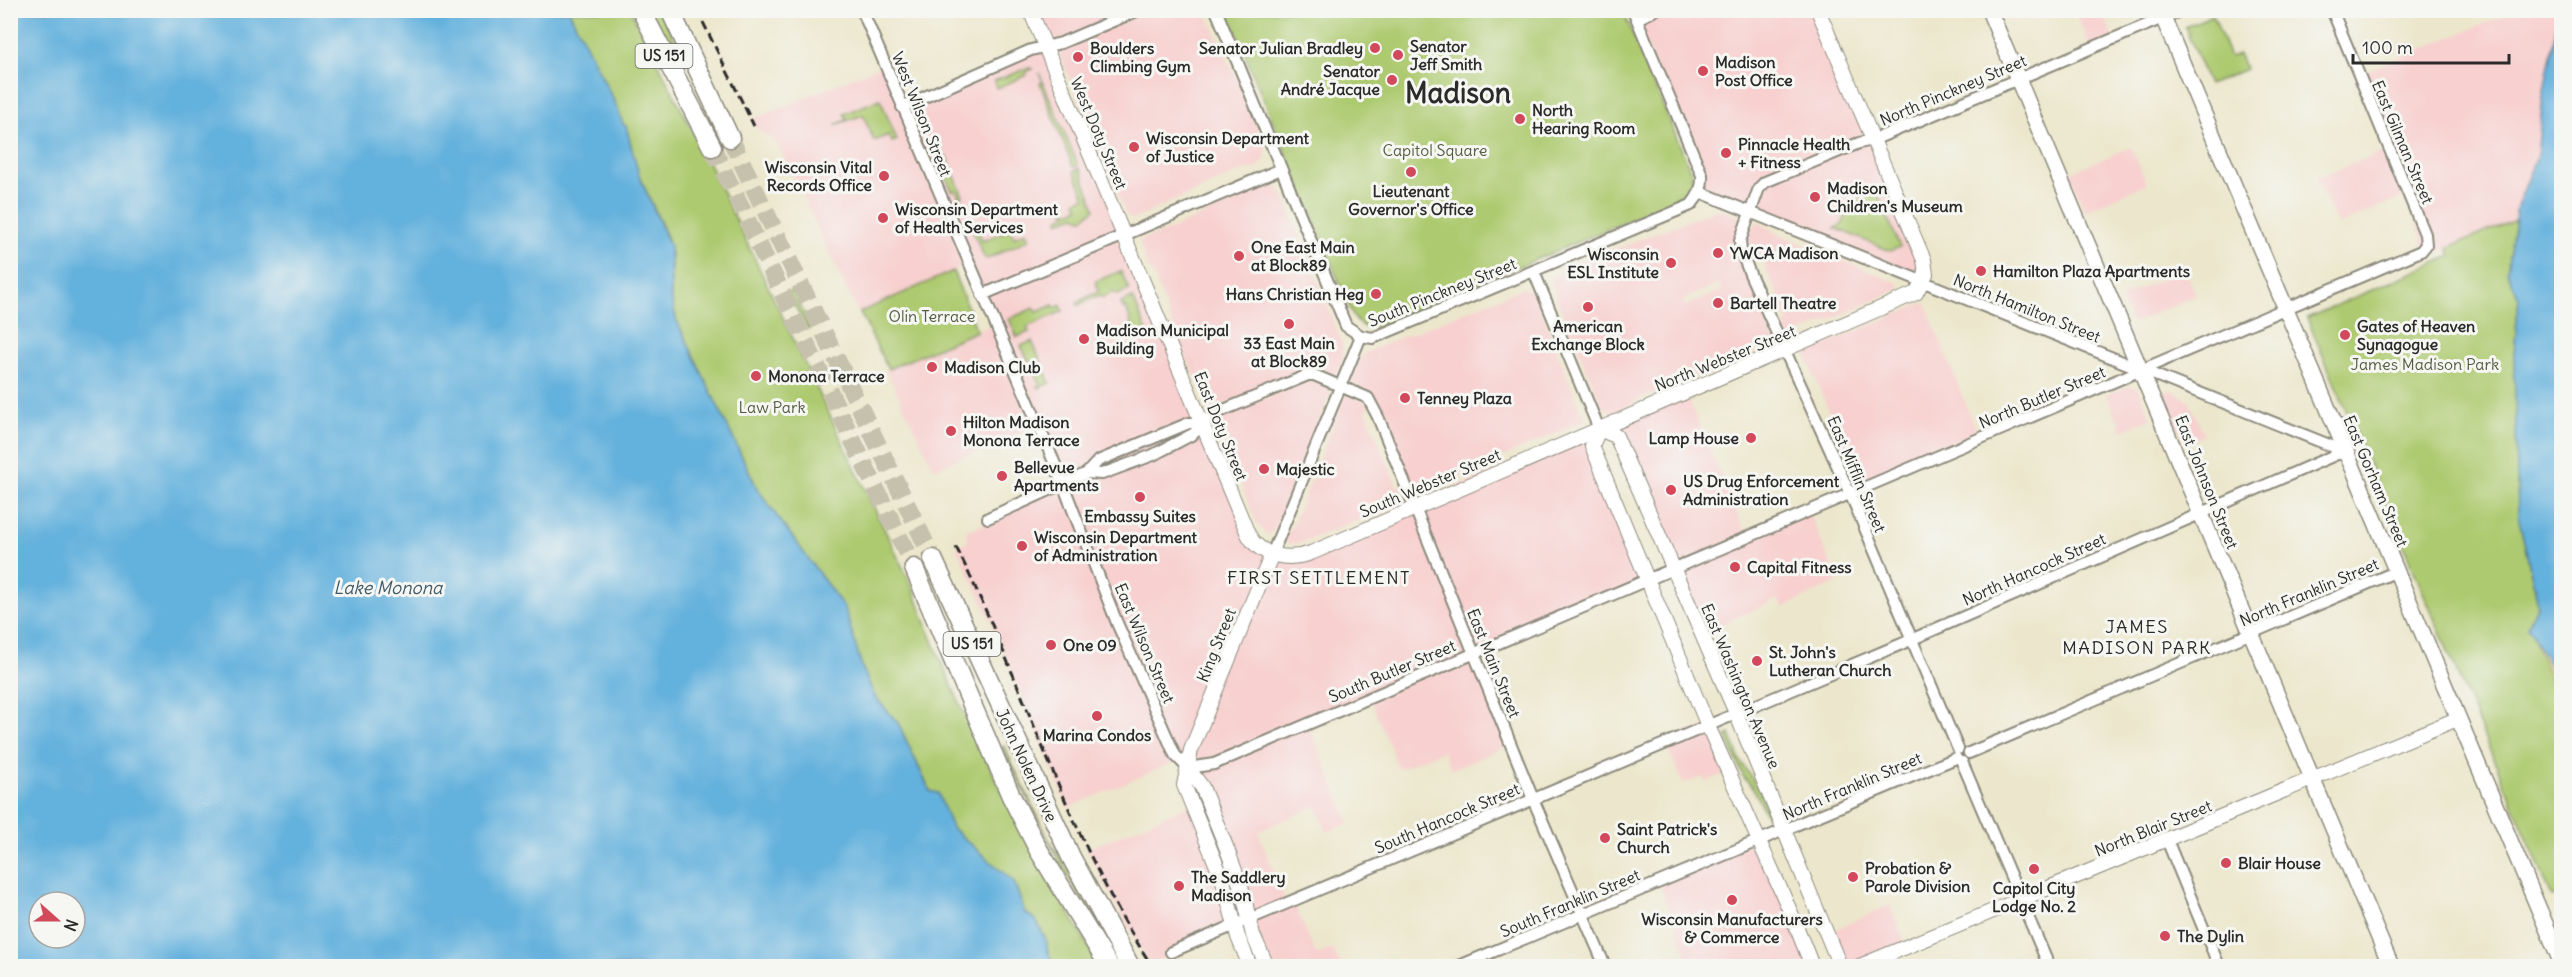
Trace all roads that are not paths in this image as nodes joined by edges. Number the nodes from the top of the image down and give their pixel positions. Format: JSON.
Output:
{"nodes":[{"id":1,"x":641,"y":10,"type":"edge"},
{"id":2,"x":670,"y":10,"type":"edge"},
{"id":3,"x":862,"y":10,"type":"edge"},
{"id":4,"x":1030,"y":10,"type":"edge"},
{"id":5,"x":1139,"y":10,"type":"edge"},
{"id":6,"x":1216,"y":10,"type":"edge"},
{"id":7,"x":1655,"y":10,"type":"edge"},
{"id":8,"x":1818,"y":10,"type":"edge"},
{"id":9,"x":1989,"y":10,"type":"edge"},
{"id":10,"x":2182,"y":10,"type":"edge"},
{"id":11,"x":2332,"y":10,"type":"edge"},
{"id":12,"x":1635,"y":15,"type":"edge"},
{"id":13,"x":2161,"y":15,"type":"edge"},
{"id":14,"x":1046,"y":47,"type":"junction"},
{"id":15,"x":2018,"y":79,"type":"junction"},
{"id":16,"x":902,"y":107,"type":"junction"},
{"id":17,"x":730,"y":138,"type":"tunnel mouth"},
{"id":18,"x":1874,"y":140,"type":"junction"},
{"id":19,"x":712,"y":147,"type":"tunnel mouth"},
{"id":20,"x":1281,"y":169,"type":"junction"},
{"id":21,"x":1700,"y":192,"type":"junction"},
{"id":22,"x":1751,"y":211,"type":"junction"},
{"id":23,"x":1124,"y":235,"type":"junction"},
{"id":24,"x":2421,"y":251,"type":"joint"},
{"id":25,"x":1534,"y":272,"type":"junction"},
{"id":26,"x":1924,"y":282,"type":"junction"},
{"id":27,"x":982,"y":295,"type":"junction"},
{"id":28,"x":2285,"y":310,"type":"junction"},
{"id":29,"x":1361,"y":336,"type":"junction"},
{"id":30,"x":1785,"y":351,"type":"junction"},
{"id":31,"x":2142,"y":372,"type":"junction"},
{"id":32,"x":1341,"y":386,"type":"junction"},
{"id":33,"x":1202,"y":423,"type":"junction"},
{"id":34,"x":1599,"y":429,"type":"junction"},
{"id":35,"x":2344,"y":451,"type":"junction"},
{"id":36,"x":1087,"y":473,"type":"junction"},
{"id":37,"x":1062,"y":484,"type":"junction"},
{"id":38,"x":1850,"y":494,"type":"junction"},
{"id":39,"x":1415,"y":507,"type":"junction"},
{"id":40,"x":2199,"y":513,"type":"junction"},
{"id":41,"x":988,"y":518,"type":"dead end"},
{"id":42,"x":1272,"y":554,"type":"junction"},
{"id":43,"x":933,"y":559,"type":"tunnel mouth"},
{"id":44,"x":914,"y":568,"type":"tunnel mouth"},
{"id":45,"x":1673,"y":568,"type":"junction"},
{"id":46,"x":2395,"y":572,"type":"junction"},
{"id":47,"x":1647,"y":579,"type":"junction"},
{"id":48,"x":2251,"y":633,"type":"junction"},
{"id":49,"x":1911,"y":639,"type":"junction"},
{"id":50,"x":1473,"y":652,"type":"junction"},
{"id":51,"x":1736,"y":713,"type":"junction"},
{"id":52,"x":2457,"y":719,"type":"junction"},
{"id":53,"x":1708,"y":726,"type":"junction"},
{"id":54,"x":1958,"y":757,"type":"junction"},
{"id":55,"x":1188,"y":768,"type":"junction"},
{"id":56,"x":2312,"y":779,"type":"junction"},
{"id":57,"x":1533,"y":799,"type":"junction"},
{"id":58,"x":1784,"y":830,"type":"junction"},
{"id":59,"x":1759,"y":840,"type":"junction"},
{"id":60,"x":2167,"y":840,"type":"junction"},
{"id":61,"x":2020,"y":899,"type":"junction"},
{"id":62,"x":1582,"y":915,"type":"junction"},
{"id":63,"x":1249,"y":919,"type":"junction"},
{"id":64,"x":1234,"y":925,"type":"junction"},
{"id":65,"x":1171,"y":952,"type":"dead end"},
{"id":66,"x":2048,"y":964,"type":"edge"},
{"id":67,"x":2562,"y":964,"type":"edge"},
{"id":68,"x":1109,"y":966,"type":"edge"},
{"id":69,"x":1130,"y":966,"type":"edge"},
{"id":70,"x":1250,"y":966,"type":"edge"},
{"id":71,"x":1267,"y":966,"type":"edge"},
{"id":72,"x":1459,"y":966,"type":"edge"},
{"id":73,"x":1605,"y":966,"type":"edge"},
{"id":74,"x":1812,"y":966,"type":"edge"},
{"id":75,"x":1840,"y":966,"type":"edge"},
{"id":76,"x":1860,"y":966,"type":"edge"},
{"id":77,"x":2219,"y":966,"type":"edge"},
{"id":78,"x":2391,"y":966,"type":"edge"}],
"edges":[{"from":1,"to":19,"type":"main road","number":"US 151"},
{"from":2,"to":17,"type":"main road","number":"US 151"},
{"from":3,"to":16,"type":"street","name":"West Wilson Street"},
{"from":4,"to":14,"type":"street","name":"West Doty Street"},
{"from":5,"to":14,"type":"street"},
{"from":6,"to":20,"type":"street"},
{"from":7,"to":12,"type":"street"},
{"from":8,"to":18,"type":"street"},
{"from":9,"to":15,"type":"main road","name":"East Johnson Street"},
{"from":10,"to":13,"type":"street","name":"North Pinckney Street"},
{"from":11,"to":24,"type":"street","name":"East Gilman Street"},
{"from":12,"to":21,"type":"street"},
{"from":13,"to":15,"type":"street","name":"North Pinckney Street"},
{"from":13,"to":28,"type":"main road","name":"East Gorham Street"},
{"from":14,"to":16,"type":"street"},
{"from":14,"to":23,"type":"street","name":"West Doty Street"},
{"from":15,"to":18,"type":"street","name":"North Pinckney Street"},
{"from":15,"to":31,"type":"main road","name":"East Johnson Street"},
{"from":16,"to":27,"type":"street","name":"West Wilson Street"},
{"from":18,"to":22,"type":"street","name":"North Pinckney Street"},
{"from":18,"to":26,"type":"street"},
{"from":20,"to":23,"type":"street"},
{"from":20,"to":29,"type":"street"},
{"from":21,"to":22,"type":"street","name":"North Hamilton Street"},
{"from":21,"to":25,"type":"street"},
{"from":22,"to":26,"type":"street","name":"North Hamilton Street"},
{"from":22,"to":30,"type":"street","name":"East Mifflin Street"},
{"from":23,"to":27,"type":"street"},
{"from":23,"to":33,"type":"street","name":"East Doty Street"},
{"from":24,"to":28,"type":"street","name":"North Butler Street"},
{"from":25,"to":29,"type":"street","name":"South Pinckney Street"},
{"from":25,"to":34,"type":"street","name":"East Washington Avenue"},
{"from":26,"to":30,"type":"street","name":"North Webster Street"},
{"from":26,"to":31,"type":"street","name":"North Hamilton Street"},
{"from":27,"to":37,"type":"street","name":"East Wilson Street"},
{"from":28,"to":31,"type":"street","name":"North Butler Street"},
{"from":28,"to":35,"type":"main road","name":"East Gorham Street"},
{"from":29,"to":32,"type":"street","name":"King Street"},
{"from":30,"to":34,"type":"street","name":"North Webster Street"},
{"from":30,"to":38,"type":"street","name":"East Mifflin Street"},
{"from":31,"to":35,"type":"street","name":"North Hamilton Street"},
{"from":31,"to":38,"type":"street","name":"North Butler Street"},
{"from":31,"to":40,"type":"main road","name":"East Johnson Street"},
{"from":32,"to":33,"type":"street"},
{"from":32,"to":39,"type":"street","name":"East Main Street"},
{"from":32,"to":42,"type":"street","name":"King Street"},
{"from":33,"to":36,"type":"street"},
{"from":33,"to":36,"type":"street"},
{"from":33,"to":42,"type":"street","name":"East Doty Street"},
{"from":34,"to":39,"type":"street","name":"South Webster Street"},
{"from":34,"to":45,"type":"street","name":"East Washington Avenue"},
{"from":34,"to":47,"type":"street","name":"East Washington Avenue"},
{"from":35,"to":40,"type":"street","name":"North Hancock Street"},
{"from":35,"to":46,"type":"main road","name":"East Gorham Street"},
{"from":36,"to":37,"type":"street"},
{"from":37,"to":41,"type":"street"},
{"from":37,"to":55,"type":"street","name":"East Wilson Street"},
{"from":38,"to":45,"type":"street","name":"North Butler Street"},
{"from":38,"to":49,"type":"street","name":"East Mifflin Street"},
{"from":39,"to":42,"type":"street","name":"South Webster Street"},
{"from":39,"to":50,"type":"street","name":"East Main Street"},
{"from":40,"to":48,"type":"main road","name":"East Johnson Street"},
{"from":40,"to":49,"type":"street","name":"North Hancock Street"},
{"from":42,"to":55,"type":"street","name":"King Street"},
{"from":43,"to":69,"type":"main road","name":"John Nolen Drive","number":"US 151"},
{"from":44,"to":68,"type":"main road","name":"John Nolen Drive","number":"US 151"},
{"from":45,"to":47,"type":"street","name":"South Butler Street"},
{"from":45,"to":51,"type":"street","name":"East Washington Avenue"},
{"from":46,"to":48,"type":"street","name":"North Franklin Street"},
{"from":46,"to":52,"type":"main road","name":"East Gorham Street"},
{"from":47,"to":50,"type":"street","name":"South Butler Street"},
{"from":47,"to":53,"type":"street","name":"East Washington Avenue"},
{"from":48,"to":54,"type":"street","name":"North Franklin Street"},
{"from":48,"to":56,"type":"main road","name":"East Johnson Street"},
{"from":49,"to":51,"type":"street","name":"North Hancock Street"},
{"from":49,"to":54,"type":"street","name":"East Mifflin Street"},
{"from":50,"to":55,"type":"street","name":"South Butler Street"},
{"from":50,"to":57,"type":"street","name":"East Main Street"},
{"from":51,"to":53,"type":"street","name":"South Hancock Street"},
{"from":51,"to":58,"type":"street","name":"East Washington Avenue"},
{"from":52,"to":56,"type":"street","name":"North Blair Street"},
{"from":52,"to":67,"type":"main road","name":"East Gorham Street"},
{"from":53,"to":57,"type":"street","name":"South Hancock Street"},
{"from":53,"to":59,"type":"street","name":"East Washington Avenue"},
{"from":54,"to":58,"type":"street","name":"North Franklin Street"},
{"from":54,"to":61,"type":"street","name":"East Mifflin Street"},
{"from":55,"to":63,"type":"street","name":"East Wilson Street"},
{"from":55,"to":64,"type":"street"},
{"from":56,"to":60,"type":"street","name":"North Blair Street"},
{"from":56,"to":78,"type":"main road","name":"East Johnson Street"},
{"from":57,"to":62,"type":"street","name":"East Main Street"},
{"from":57,"to":63,"type":"street","name":"South Hancock Street"},
{"from":58,"to":59,"type":"street","name":"North Franklin Street"},
{"from":58,"to":75,"type":"street","name":"East Washington Avenue"},
{"from":59,"to":62,"type":"street","name":"South Franklin Street"},
{"from":59,"to":74,"type":"street","name":"East Washington Avenue"},
{"from":60,"to":61,"type":"street","name":"North Blair Street"},
{"from":60,"to":77,"type":"street"},
{"from":61,"to":66,"type":"street","name":"East Mifflin Street"},
{"from":61,"to":76,"type":"street","name":"North Blair Street"},
{"from":62,"to":72,"type":"street","name":"South Franklin Street"},
{"from":62,"to":73,"type":"street","name":"East Main Street"},
{"from":63,"to":64,"type":"street","name":"South Hancock Street"},
{"from":63,"to":71,"type":"street","name":"East Wilson Street"},
{"from":64,"to":65,"type":"street","name":"South Hancock Street"},
{"from":64,"to":70,"type":"street"}]}
